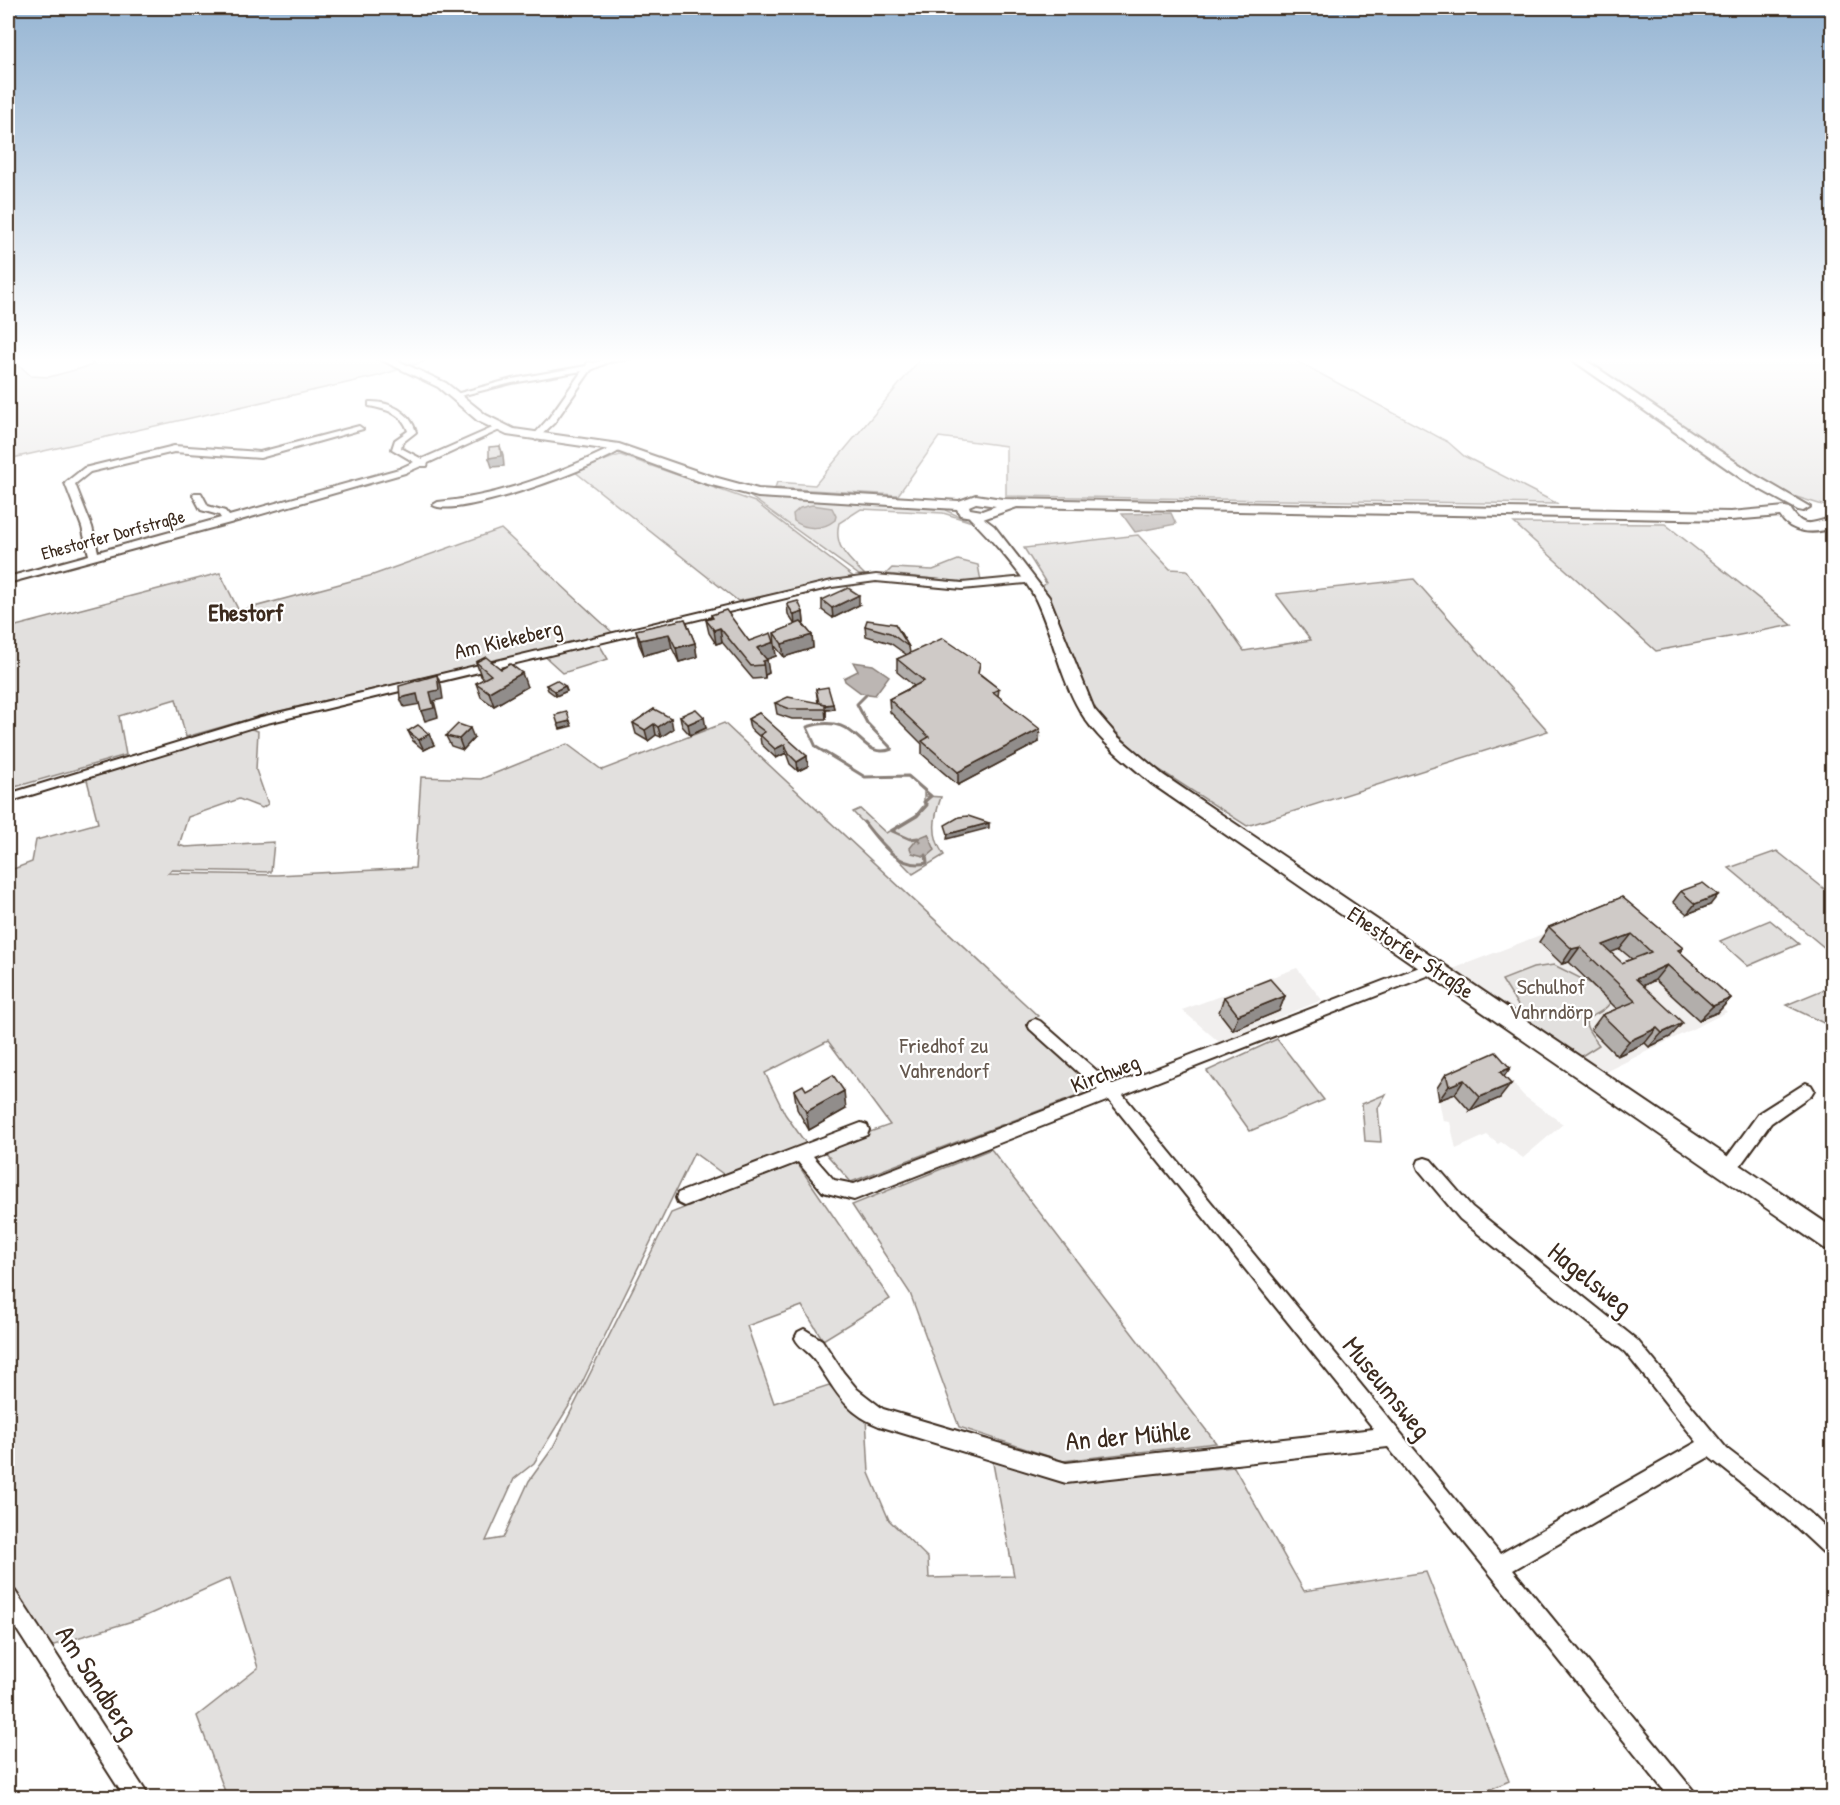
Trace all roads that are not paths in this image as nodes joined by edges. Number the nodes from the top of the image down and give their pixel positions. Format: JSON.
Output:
{"nodes":[{"id":1,"x":312,"y":441,"type":"edge"},
{"id":2,"x":399,"y":441,"type":"edge"},
{"id":3,"x":472,"y":441,"type":"edge"},
{"id":4,"x":572,"y":441,"type":"edge"},
{"id":5,"x":1696,"y":441,"type":"edge"},
{"id":6,"x":619,"y":448,"type":"junction"},
{"id":7,"x":424,"y":464,"type":"junction"},
{"id":8,"x":1750,"y":478,"type":"junction"},
{"id":9,"x":198,"y":495,"type":"dead end"},
{"id":10,"x":438,"y":505,"type":"dead end"},
{"id":11,"x":962,"y":505,"type":"junction"},
{"id":12,"x":1803,"y":507,"type":"junction"},
{"id":13,"x":990,"y":508,"type":"junction"},
{"id":14,"x":1786,"y":510,"type":"junction"},
{"id":15,"x":974,"y":515,"type":"junction"},
{"id":16,"x":1731,"y":516,"type":"junction"},
{"id":17,"x":1825,"y":516,"type":"edge"},
{"id":18,"x":226,"y":521,"type":"junction"},
{"id":19,"x":1794,"y":523,"type":"junction"},
{"id":20,"x":989,"y":529,"type":"junction"},
{"id":21,"x":94,"y":557,"type":"junction"},
{"id":22,"x":8,"y":580,"type":"edge"},
{"id":23,"x":1026,"y":580,"type":"junction"},
{"id":24,"x":8,"y":798,"type":"edge"},
{"id":25,"x":1435,"y":968,"type":"junction"},
{"id":26,"x":1035,"y":1025,"type":"dead end"},
{"id":27,"x":1806,"y":1090,"type":"dead end"},
{"id":28,"x":1113,"y":1094,"type":"junction"},
{"id":29,"x":861,"y":1130,"type":"dead end"},
{"id":30,"x":801,"y":1153,"type":"junction"},
{"id":31,"x":1425,"y":1165,"type":"dead end"},
{"id":32,"x":1728,"y":1169,"type":"junction"},
{"id":33,"x":684,"y":1198,"type":"dead end"},
{"id":34,"x":1833,"y":1240,"type":"edge"},
{"id":35,"x":804,"y":1338,"type":"dead end"},
{"id":36,"x":1392,"y":1437,"type":"junction"},
{"id":37,"x":1711,"y":1445,"type":"junction"},
{"id":38,"x":1833,"y":1547,"type":"edge"},
{"id":39,"x":1498,"y":1567,"type":"junction"},
{"id":40,"x":8,"y":1598,"type":"edge"},
{"id":41,"x":139,"y":1797,"type":"edge"},
{"id":42,"x":1685,"y":1797,"type":"edge"}],
"edges":[{"from":1,"to":21,"type":"street"},
{"from":2,"to":7,"type":"street"},
{"from":3,"to":7,"type":"street","name":"Ehestorfer Dorfstraße"},
{"from":4,"to":6,"type":"main road"},
{"from":5,"to":8,"type":"main road"},
{"from":6,"to":10,"type":"street"},
{"from":6,"to":11,"type":"main road"},
{"from":7,"to":18,"type":"street","name":"Ehestorfer Dorfstraße"},
{"from":8,"to":12,"type":"main road"},
{"from":8,"to":14,"type":"main road"},
{"from":9,"to":18,"type":"street","name":"Ehestorfer Dorfstraße"},
{"from":11,"to":13,"type":"main road"},
{"from":11,"to":15,"type":"main road"},
{"from":12,"to":14,"type":"main road"},
{"from":12,"to":17,"type":"main road"},
{"from":13,"to":15,"type":"main road"},
{"from":13,"to":16,"type":"main road"},
{"from":13,"to":20,"type":"street"},
{"from":14,"to":16,"type":"main road"},
{"from":14,"to":19,"type":"main road"},
{"from":15,"to":20,"type":"street","name":"Ehestorfer Straße"},
{"from":16,"to":19,"type":"main road"},
{"from":17,"to":19,"type":"main road"},
{"from":18,"to":21,"type":"street","name":"Ehestorfer Dorfstraße"},
{"from":20,"to":23,"type":"street","name":"Ehestorfer Straße"},
{"from":21,"to":22,"type":"street","name":"Ehestorfer Dorfstraße"},
{"from":23,"to":24,"type":"street","name":"Am Kiekeberg"},
{"from":23,"to":25,"type":"street","name":"Ehestorfer Straße"},
{"from":25,"to":28,"type":"street","name":"Kirchweg"},
{"from":25,"to":32,"type":"street","name":"Ehestorfer Straße"},
{"from":26,"to":28,"type":"street","name":"Museumsweg"},
{"from":27,"to":32,"type":"street"},
{"from":28,"to":30,"type":"street","name":"Kirchweg"},
{"from":28,"to":36,"type":"street","name":"Museumsweg"},
{"from":29,"to":30,"type":"street"},
{"from":30,"to":33,"type":"street"},
{"from":31,"to":37,"type":"street","name":"Hagelsweg"},
{"from":32,"to":34,"type":"street","name":"Ehestorfer Straße"},
{"from":35,"to":36,"type":"street","name":"An der Mühle"},
{"from":36,"to":39,"type":"street","name":"Museumsweg"},
{"from":37,"to":38,"type":"street","name":"Hagelsweg"},
{"from":37,"to":39,"type":"street"},
{"from":39,"to":42,"type":"street","name":"Museumsweg"},
{"from":40,"to":41,"type":"street","name":"Am Sandberg"}]}
